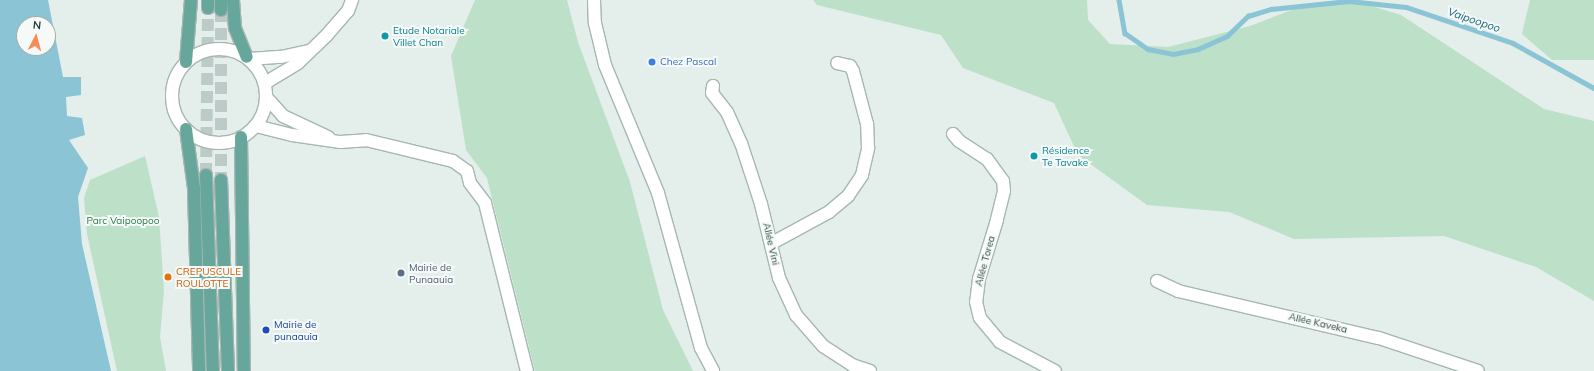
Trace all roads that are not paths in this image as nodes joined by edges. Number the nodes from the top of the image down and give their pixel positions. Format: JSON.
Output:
{"nodes":[{"id":1,"x":191,"y":0,"type":"edge"},
{"id":2,"x":233,"y":0,"type":"edge"},
{"id":3,"x":352,"y":0,"type":"edge"},
{"id":4,"x":594,"y":0,"type":"edge"},
{"id":5,"x":309,"y":51,"type":"junction"},
{"id":6,"x":248,"y":58,"type":"junction"},
{"id":7,"x":186,"y":62,"type":"junction"},
{"id":8,"x":837,"y":63,"type":"dead end"},
{"id":9,"x":265,"y":83,"type":"junction"},
{"id":10,"x":713,"y":86,"type":"dead end"},
{"id":11,"x":266,"y":97,"type":"junction"},
{"id":12,"x":256,"y":126,"type":"junction"},
{"id":13,"x":186,"y":129,"type":"junction"},
{"id":14,"x":953,"y":134,"type":"dead end"},
{"id":15,"x":241,"y":138,"type":"junction"},
{"id":16,"x":340,"y":142,"type":"junction"},
{"id":17,"x":206,"y":175,"type":"tunnel mouth"},
{"id":18,"x":221,"y":180,"type":"tunnel mouth"},
{"id":19,"x":772,"y":243,"type":"junction"},
{"id":20,"x":1157,"y":281,"type":"dead end"},
{"id":21,"x":199,"y":371,"type":"edge"},
{"id":22,"x":213,"y":371,"type":"edge"},
{"id":23,"x":228,"y":371,"type":"edge"},
{"id":24,"x":244,"y":371,"type":"edge"},
{"id":25,"x":527,"y":371,"type":"edge"},
{"id":26,"x":713,"y":371,"type":"edge"},
{"id":27,"x":870,"y":371,"type":"edge"},
{"id":28,"x":1055,"y":371,"type":"edge"},
{"id":29,"x":1478,"y":371,"type":"edge"}],
"edges":[{"from":1,"to":7,"type":"main road"},
{"from":2,"to":6,"type":"main road"},
{"from":3,"to":5,"type":"street"},
{"from":4,"to":26,"type":"street"},
{"from":5,"to":6,"type":"street"},
{"from":5,"to":9,"type":"street"},
{"from":6,"to":7,"type":"street"},
{"from":6,"to":9,"type":"street"},
{"from":7,"to":13,"type":"street"},
{"from":8,"to":19,"type":"street"},
{"from":9,"to":11,"type":"street"},
{"from":10,"to":19,"type":"street","name":"Allée Vini"},
{"from":11,"to":12,"type":"street"},
{"from":11,"to":16,"type":"street"},
{"from":12,"to":15,"type":"street"},
{"from":12,"to":16,"type":"street"},
{"from":13,"to":15,"type":"street"},
{"from":13,"to":21,"type":"main road"},
{"from":14,"to":28,"type":"street","name":"Allée Torea"},
{"from":15,"to":24,"type":"main road"},
{"from":16,"to":25,"type":"street"},
{"from":17,"to":22,"type":"main road"},
{"from":18,"to":23,"type":"main road"},
{"from":19,"to":27,"type":"street","name":"Allée Vini"},
{"from":20,"to":29,"type":"street","name":"Allée Kaveka"}]}
